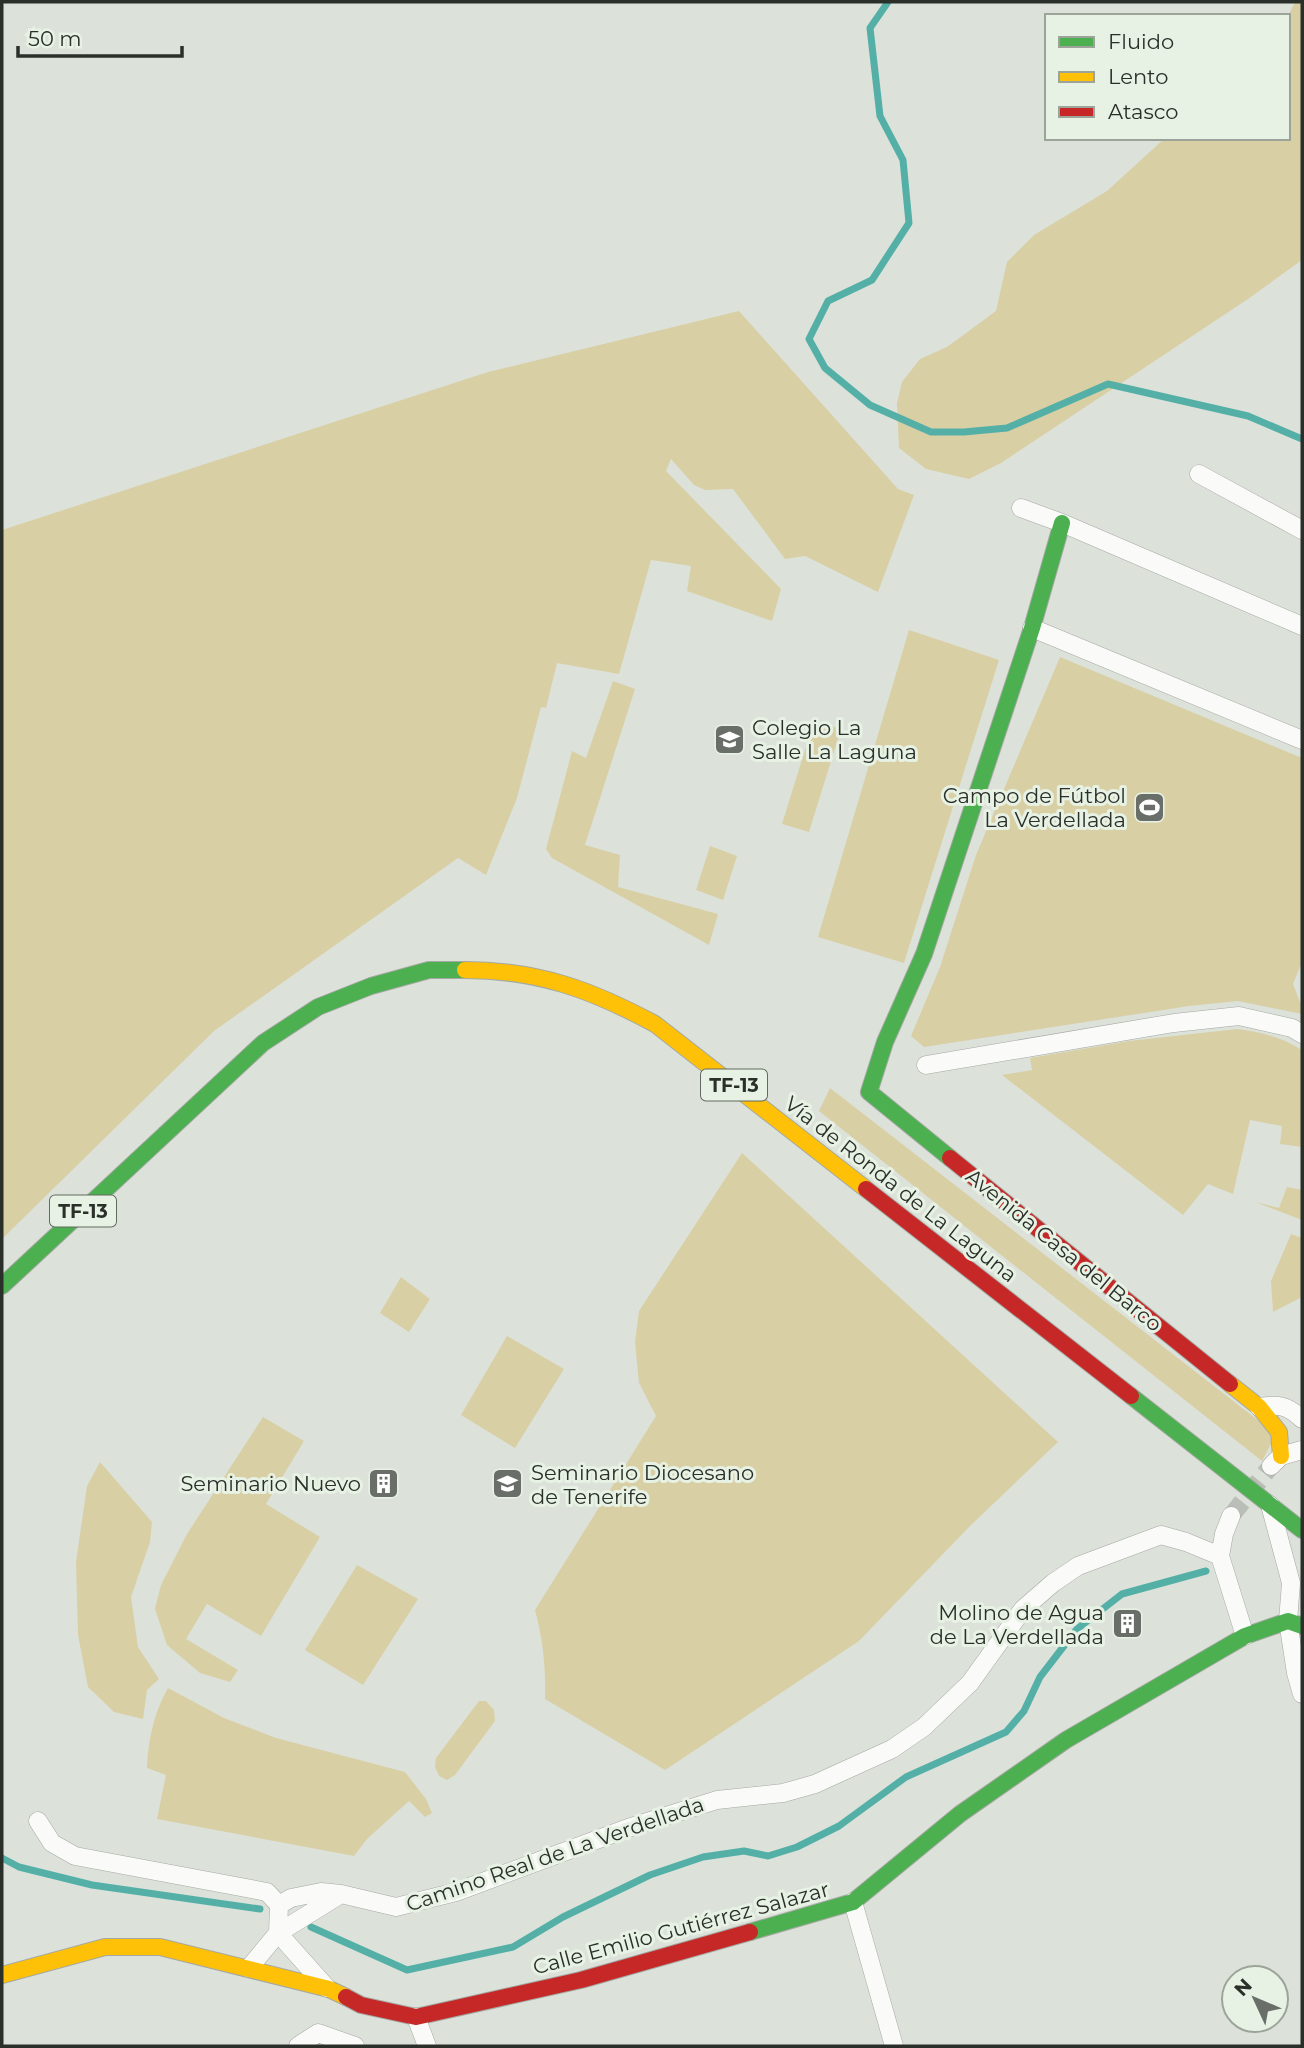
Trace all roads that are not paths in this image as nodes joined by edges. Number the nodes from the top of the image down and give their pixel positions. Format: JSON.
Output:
{"nodes":[{"id":1,"x":1199,"y":474,"type":"dead end"},
{"id":2,"x":1021,"y":508,"type":"dead end"},
{"id":3,"x":1062,"y":523,"type":"junction"},
{"id":4,"x":1302,"y":530,"type":"edge"},
{"id":5,"x":1302,"y":626,"type":"edge"},
{"id":6,"x":1032,"y":628,"type":"junction"},
{"id":7,"x":1302,"y":740,"type":"edge"},
{"id":8,"x":1302,"y":1034,"type":"edge"},
{"id":9,"x":926,"y":1065,"type":"dead end"},
{"id":10,"x":22,"y":1269,"type":"junction"},
{"id":11,"x":2,"y":1277,"type":"edge"},
{"id":12,"x":2,"y":1286,"type":"edge"},
{"id":13,"x":1259,"y":1407,"type":"junction"},
{"id":14,"x":1302,"y":1419,"type":"edge"},
{"id":15,"x":1302,"y":1450,"type":"edge"},
{"id":16,"x":1276,"y":1461,"type":"joint"},
{"id":17,"x":1270,"y":1505,"type":"junction"},
{"id":18,"x":1231,"y":1516,"type":"tunnel mouth"},
{"id":19,"x":1302,"y":1530,"type":"edge"},
{"id":20,"x":1220,"y":1556,"type":"junction"},
{"id":21,"x":1295,"y":1623,"type":"edge"},
{"id":22,"x":1245,"y":1636,"type":"junction"},
{"id":23,"x":1302,"y":1694,"type":"edge"},
{"id":24,"x":38,"y":1821,"type":"dead end"},
{"id":25,"x":341,"y":1894,"type":"junction"},
{"id":26,"x":853,"y":1902,"type":"junction"},
{"id":27,"x":279,"y":1905,"type":"junction"},
{"id":28,"x":278,"y":1933,"type":"junction"},
{"id":29,"x":249,"y":1968,"type":"junction"},
{"id":30,"x":2,"y":1975,"type":"edge"},
{"id":31,"x":329,"y":1989,"type":"junction"},
{"id":32,"x":416,"y":2017,"type":"junction"},
{"id":33,"x":298,"y":2046,"type":"edge"},
{"id":34,"x":355,"y":2046,"type":"edge"},
{"id":35,"x":427,"y":2046,"type":"edge"},
{"id":36,"x":894,"y":2046,"type":"edge"}],
"edges":[{"from":1,"to":4,"type":"street"},
{"from":2,"to":3,"type":"street"},
{"from":3,"to":5,"type":"street"},
{"from":3,"to":6,"type":"street"},
{"from":6,"to":7,"type":"street"},
{"from":6,"to":13,"type":"street","name":"Avenida Casa del Barco"},
{"from":8,"to":9,"type":"street"},
{"from":10,"to":11,"type":"street"},
{"from":10,"to":12,"type":"street","name":"Vía de Ronda de La Laguna","number":"TF-13"},
{"from":10,"to":17,"type":"street","name":"Vía de Ronda de La Laguna","number":"TF-13"},
{"from":13,"to":14,"type":"street"},
{"from":13,"to":16,"type":"street","name":"Avenida Casa del Barco"},
{"from":15,"to":16,"type":"street"},
{"from":17,"to":19,"type":"street","name":"Vía de Ronda de La Laguna","number":"TF-13"},
{"from":17,"to":21,"type":"street"},
{"from":18,"to":20,"type":"street"},
{"from":20,"to":22,"type":"street"},
{"from":20,"to":25,"type":"street","name":"Camino Real de La Verdellada"},
{"from":21,"to":22,"type":"street","name":"Calle Emilio Gutiérrez Salazar"},
{"from":21,"to":23,"type":"street"},
{"from":22,"to":26,"type":"street","name":"Calle Emilio Gutiérrez Salazar"},
{"from":24,"to":27,"type":"street"},
{"from":25,"to":27,"type":"street","name":"Camino Real de La Verdellada"},
{"from":25,"to":28,"type":"street"},
{"from":26,"to":32,"type":"street","name":"Calle Emilio Gutiérrez Salazar"},
{"from":26,"to":36,"type":"street"},
{"from":27,"to":28,"type":"street"},
{"from":28,"to":29,"type":"street"},
{"from":28,"to":31,"type":"street"},
{"from":29,"to":30,"type":"street","name":"Calle Emilio Gutiérrez Salazar"},
{"from":29,"to":31,"type":"street","name":"Calle Emilio Gutiérrez Salazar"},
{"from":31,"to":32,"type":"street","name":"Calle Emilio Gutiérrez Salazar"},
{"from":32,"to":35,"type":"street"},
{"from":33,"to":34,"type":"street"}]}
